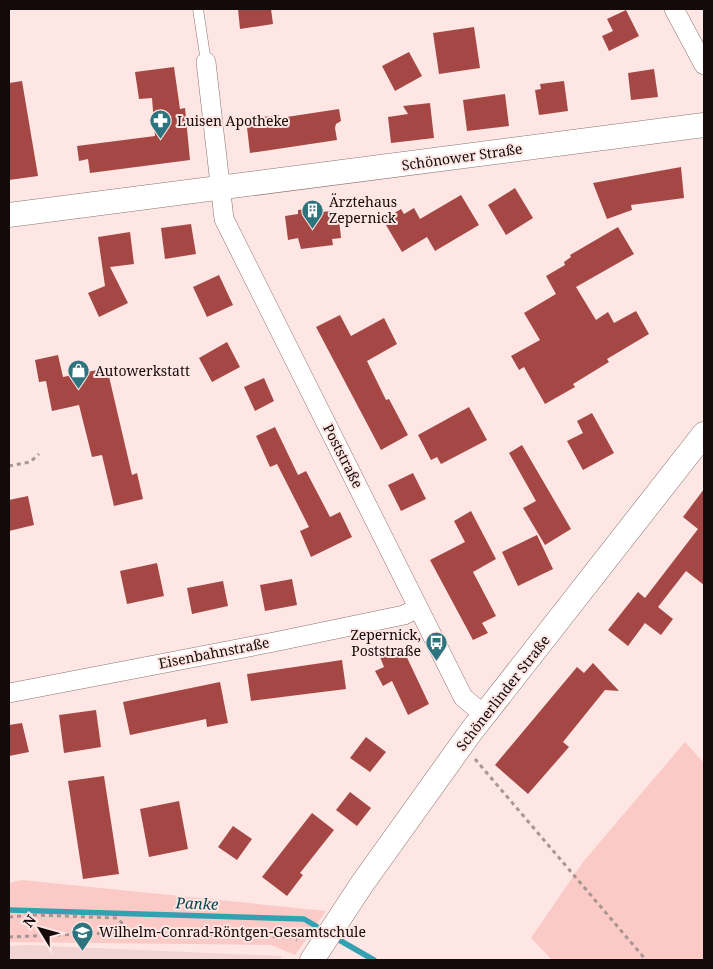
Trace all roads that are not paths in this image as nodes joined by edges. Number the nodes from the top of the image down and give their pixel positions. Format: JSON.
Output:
{"nodes":[{"id":1,"x":198,"y":9,"type":"edge"},
{"id":2,"x":674,"y":9,"type":"edge"},
{"id":3,"x":206,"y":62,"type":"joint"},
{"id":4,"x":704,"y":64,"type":"edge"},
{"id":5,"x":704,"y":125,"type":"edge"},
{"id":6,"x":220,"y":188,"type":"junction"},
{"id":7,"x":9,"y":215,"type":"edge"},
{"id":8,"x":704,"y":434,"type":"edge"},
{"id":9,"x":418,"y":608,"type":"junction"},
{"id":10,"x":9,"y":692,"type":"edge"},
{"id":11,"x":484,"y":715,"type":"junction"},
{"id":12,"x":312,"y":960,"type":"edge"}],
"edges":[{"from":1,"to":3,"type":"lane"},
{"from":2,"to":4,"type":"street"},
{"from":3,"to":6,"type":"street"},
{"from":5,"to":6,"type":"street","name":"Schönower Straße"},
{"from":6,"to":7,"type":"street","name":"Schönower Straße"},
{"from":6,"to":9,"type":"street","name":"Poststraße"},
{"from":8,"to":11,"type":"street","name":"Schönerlinder Straße"},
{"from":9,"to":10,"type":"street","name":"Eisenbahnstraße"},
{"from":9,"to":11,"type":"street","name":"Poststraße"},
{"from":11,"to":12,"type":"street","name":"Schönerlinder Straße"}]}
